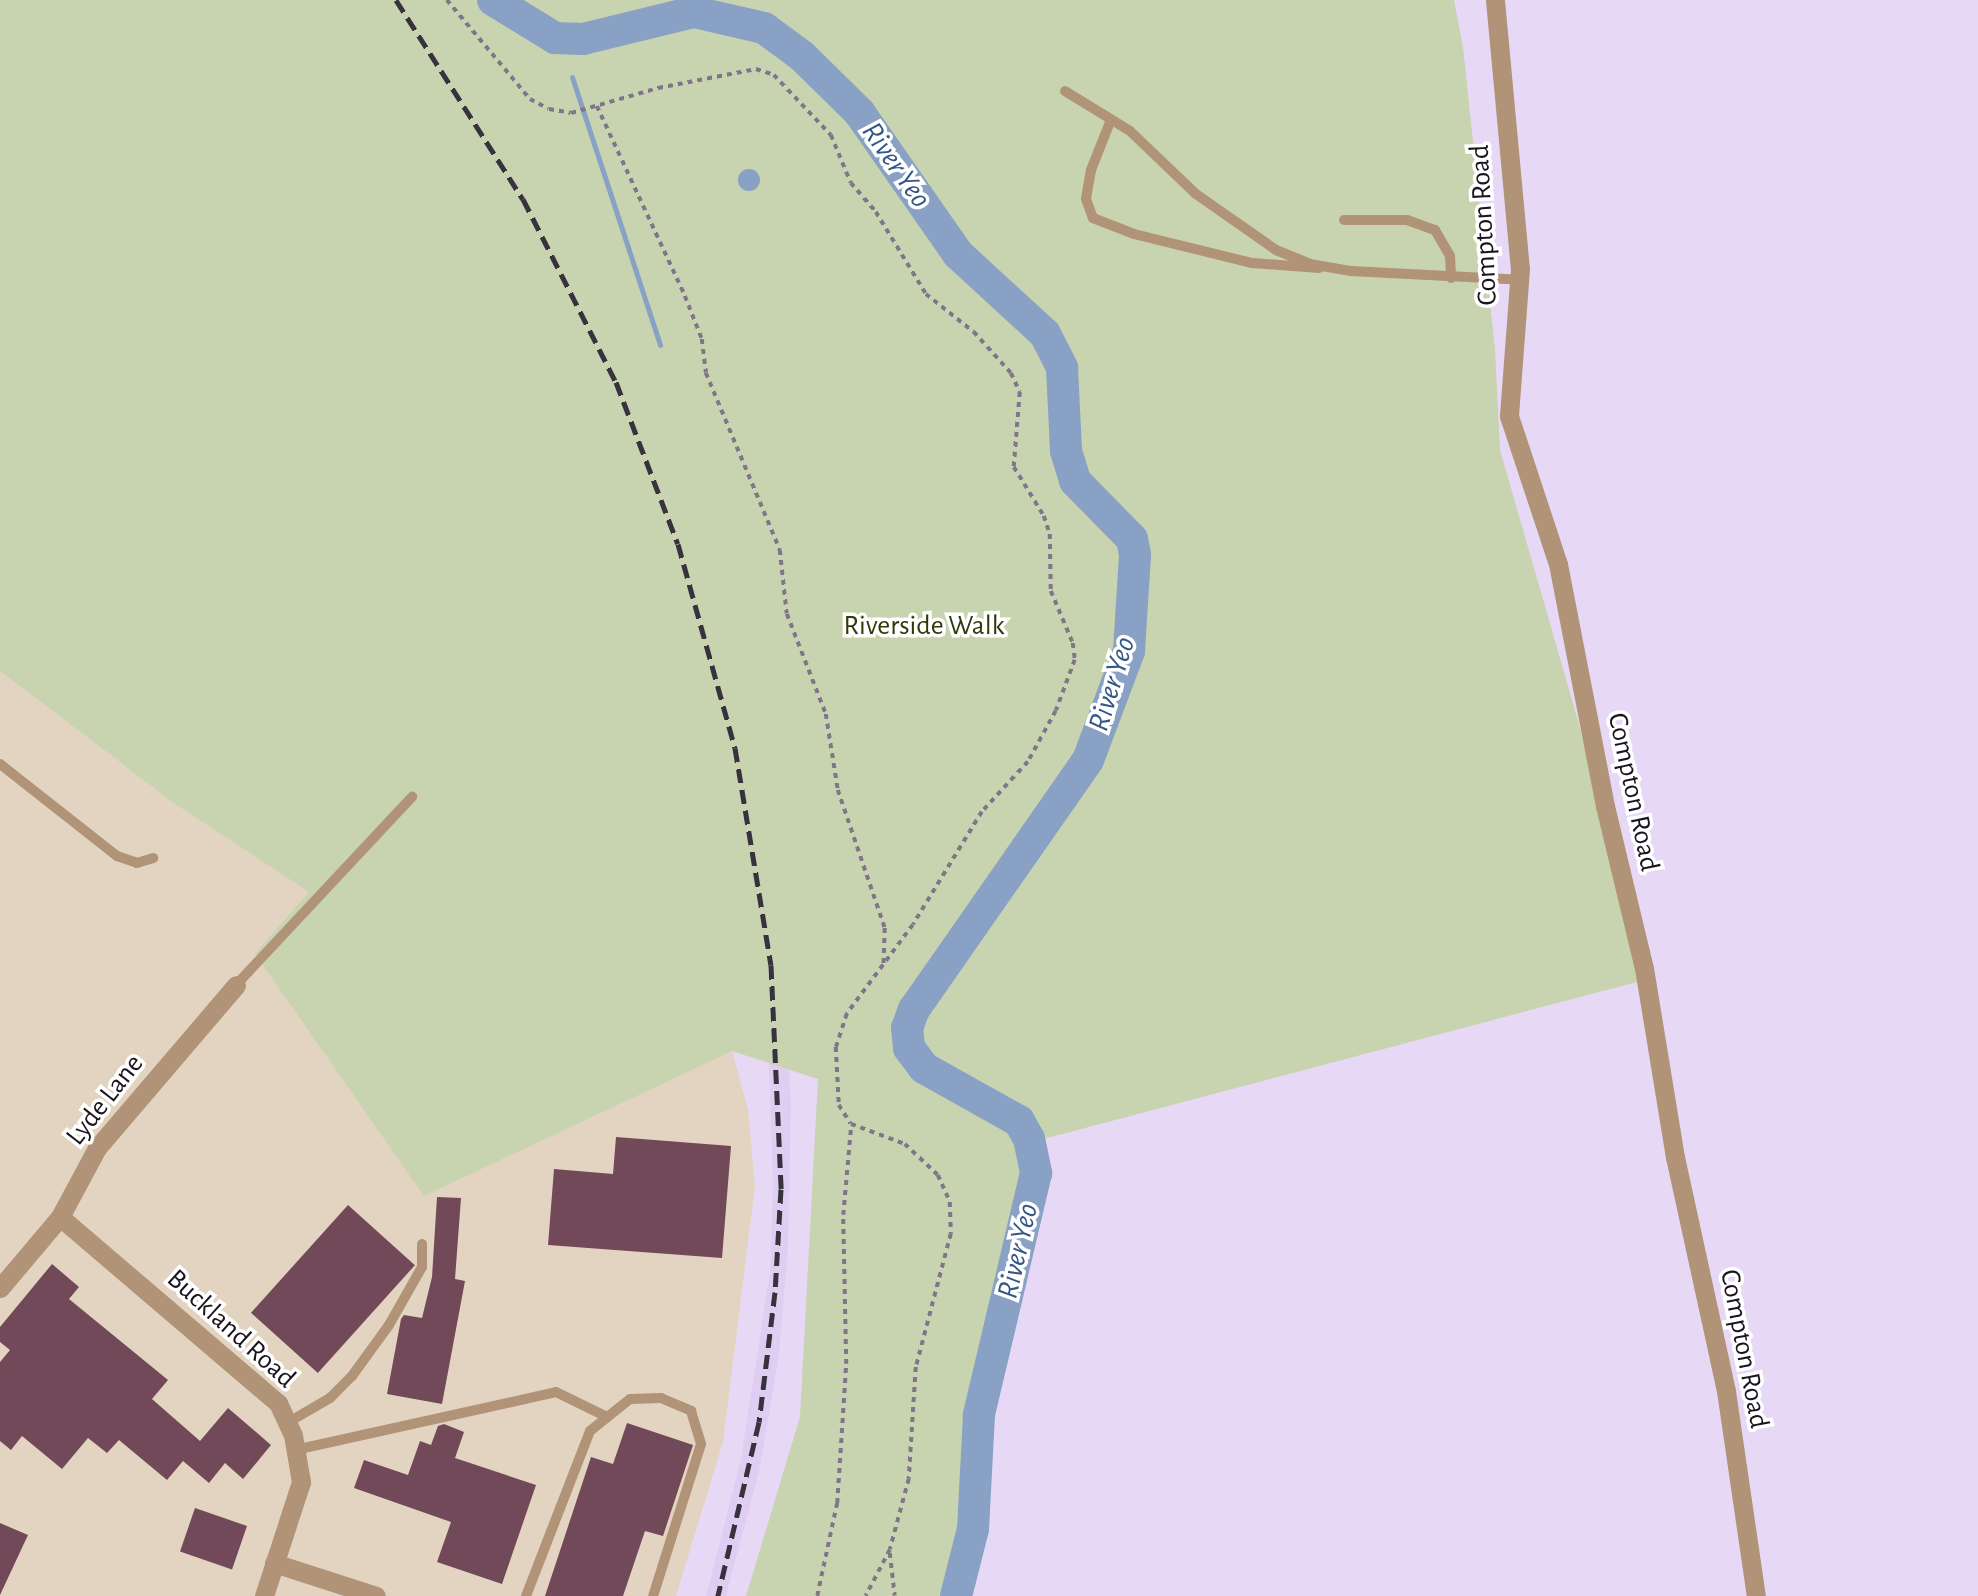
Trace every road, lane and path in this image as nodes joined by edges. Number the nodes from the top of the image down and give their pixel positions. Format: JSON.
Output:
{"nodes":[{"id":1,"x":447,"y":0,"type":"edge"},
{"id":2,"x":1495,"y":0,"type":"edge"},
{"id":3,"x":1065,"y":91,"type":"dead end"},
{"id":4,"x":597,"y":106,"type":"junction"},
{"id":5,"x":1110,"y":122,"type":"junction"},
{"id":6,"x":1344,"y":220,"type":"dead end"},
{"id":7,"x":1326,"y":267,"type":"junction"},
{"id":8,"x":1451,"y":278,"type":"junction"},
{"id":9,"x":1520,"y":280,"type":"junction"},
{"id":10,"x":0,"y":764,"type":"edge"},
{"id":11,"x":412,"y":797,"type":"dead end"},
{"id":12,"x":153,"y":858,"type":"dead end"},
{"id":13,"x":884,"y":967,"type":"junction"},
{"id":14,"x":236,"y":985,"type":"joint"},
{"id":15,"x":851,"y":1124,"type":"junction"},
{"id":16,"x":60,"y":1217,"type":"junction"},
{"id":17,"x":422,"y":1244,"type":"dead end"},
{"id":18,"x":0,"y":1287,"type":"edge"},
{"id":19,"x":607,"y":1417,"type":"junction"},
{"id":20,"x":287,"y":1423,"type":"junction"},
{"id":21,"x":295,"y":1450,"type":"junction"},
{"id":22,"x":890,"y":1550,"type":"junction"},
{"id":23,"x":274,"y":1563,"type":"junction"},
{"id":24,"x":264,"y":1596,"type":"edge"},
{"id":25,"x":376,"y":1596,"type":"edge"},
{"id":26,"x":526,"y":1596,"type":"edge"},
{"id":27,"x":653,"y":1596,"type":"edge"},
{"id":28,"x":817,"y":1596,"type":"edge"},
{"id":29,"x":866,"y":1596,"type":"edge"},
{"id":30,"x":895,"y":1596,"type":"edge"},
{"id":31,"x":1756,"y":1596,"type":"edge"}],
"edges":[{"from":1,"to":4,"type":"path"},
{"from":2,"to":9,"type":"street","name":"Compton Road"},
{"from":3,"to":5,"type":"lane"},
{"from":4,"to":13,"type":"path"},
{"from":4,"to":13,"type":"path"},
{"from":5,"to":7,"type":"lane"},
{"from":5,"to":7,"type":"lane"},
{"from":6,"to":8,"type":"lane"},
{"from":7,"to":8,"type":"lane"},
{"from":8,"to":9,"type":"lane"},
{"from":9,"to":31,"type":"street","name":"Compton Road"},
{"from":10,"to":12,"type":"lane"},
{"from":11,"to":14,"type":"lane"},
{"from":13,"to":15,"type":"path"},
{"from":14,"to":16,"type":"street","name":"Lyde Lane"},
{"from":15,"to":22,"type":"path"},
{"from":15,"to":28,"type":"path"},
{"from":16,"to":18,"type":"street","name":"Lyde Lane"},
{"from":16,"to":20,"type":"street","name":"Buckland Road"},
{"from":17,"to":20,"type":"lane"},
{"from":19,"to":21,"type":"lane"},
{"from":19,"to":26,"type":"lane"},
{"from":19,"to":27,"type":"lane"},
{"from":20,"to":21,"type":"street","name":"Buckland Road"},
{"from":21,"to":23,"type":"street","name":"Buckland Road"},
{"from":22,"to":29,"type":"path"},
{"from":22,"to":30,"type":"path"},
{"from":23,"to":24,"type":"street","name":"Buckland Road"},
{"from":23,"to":25,"type":"street"}]}
